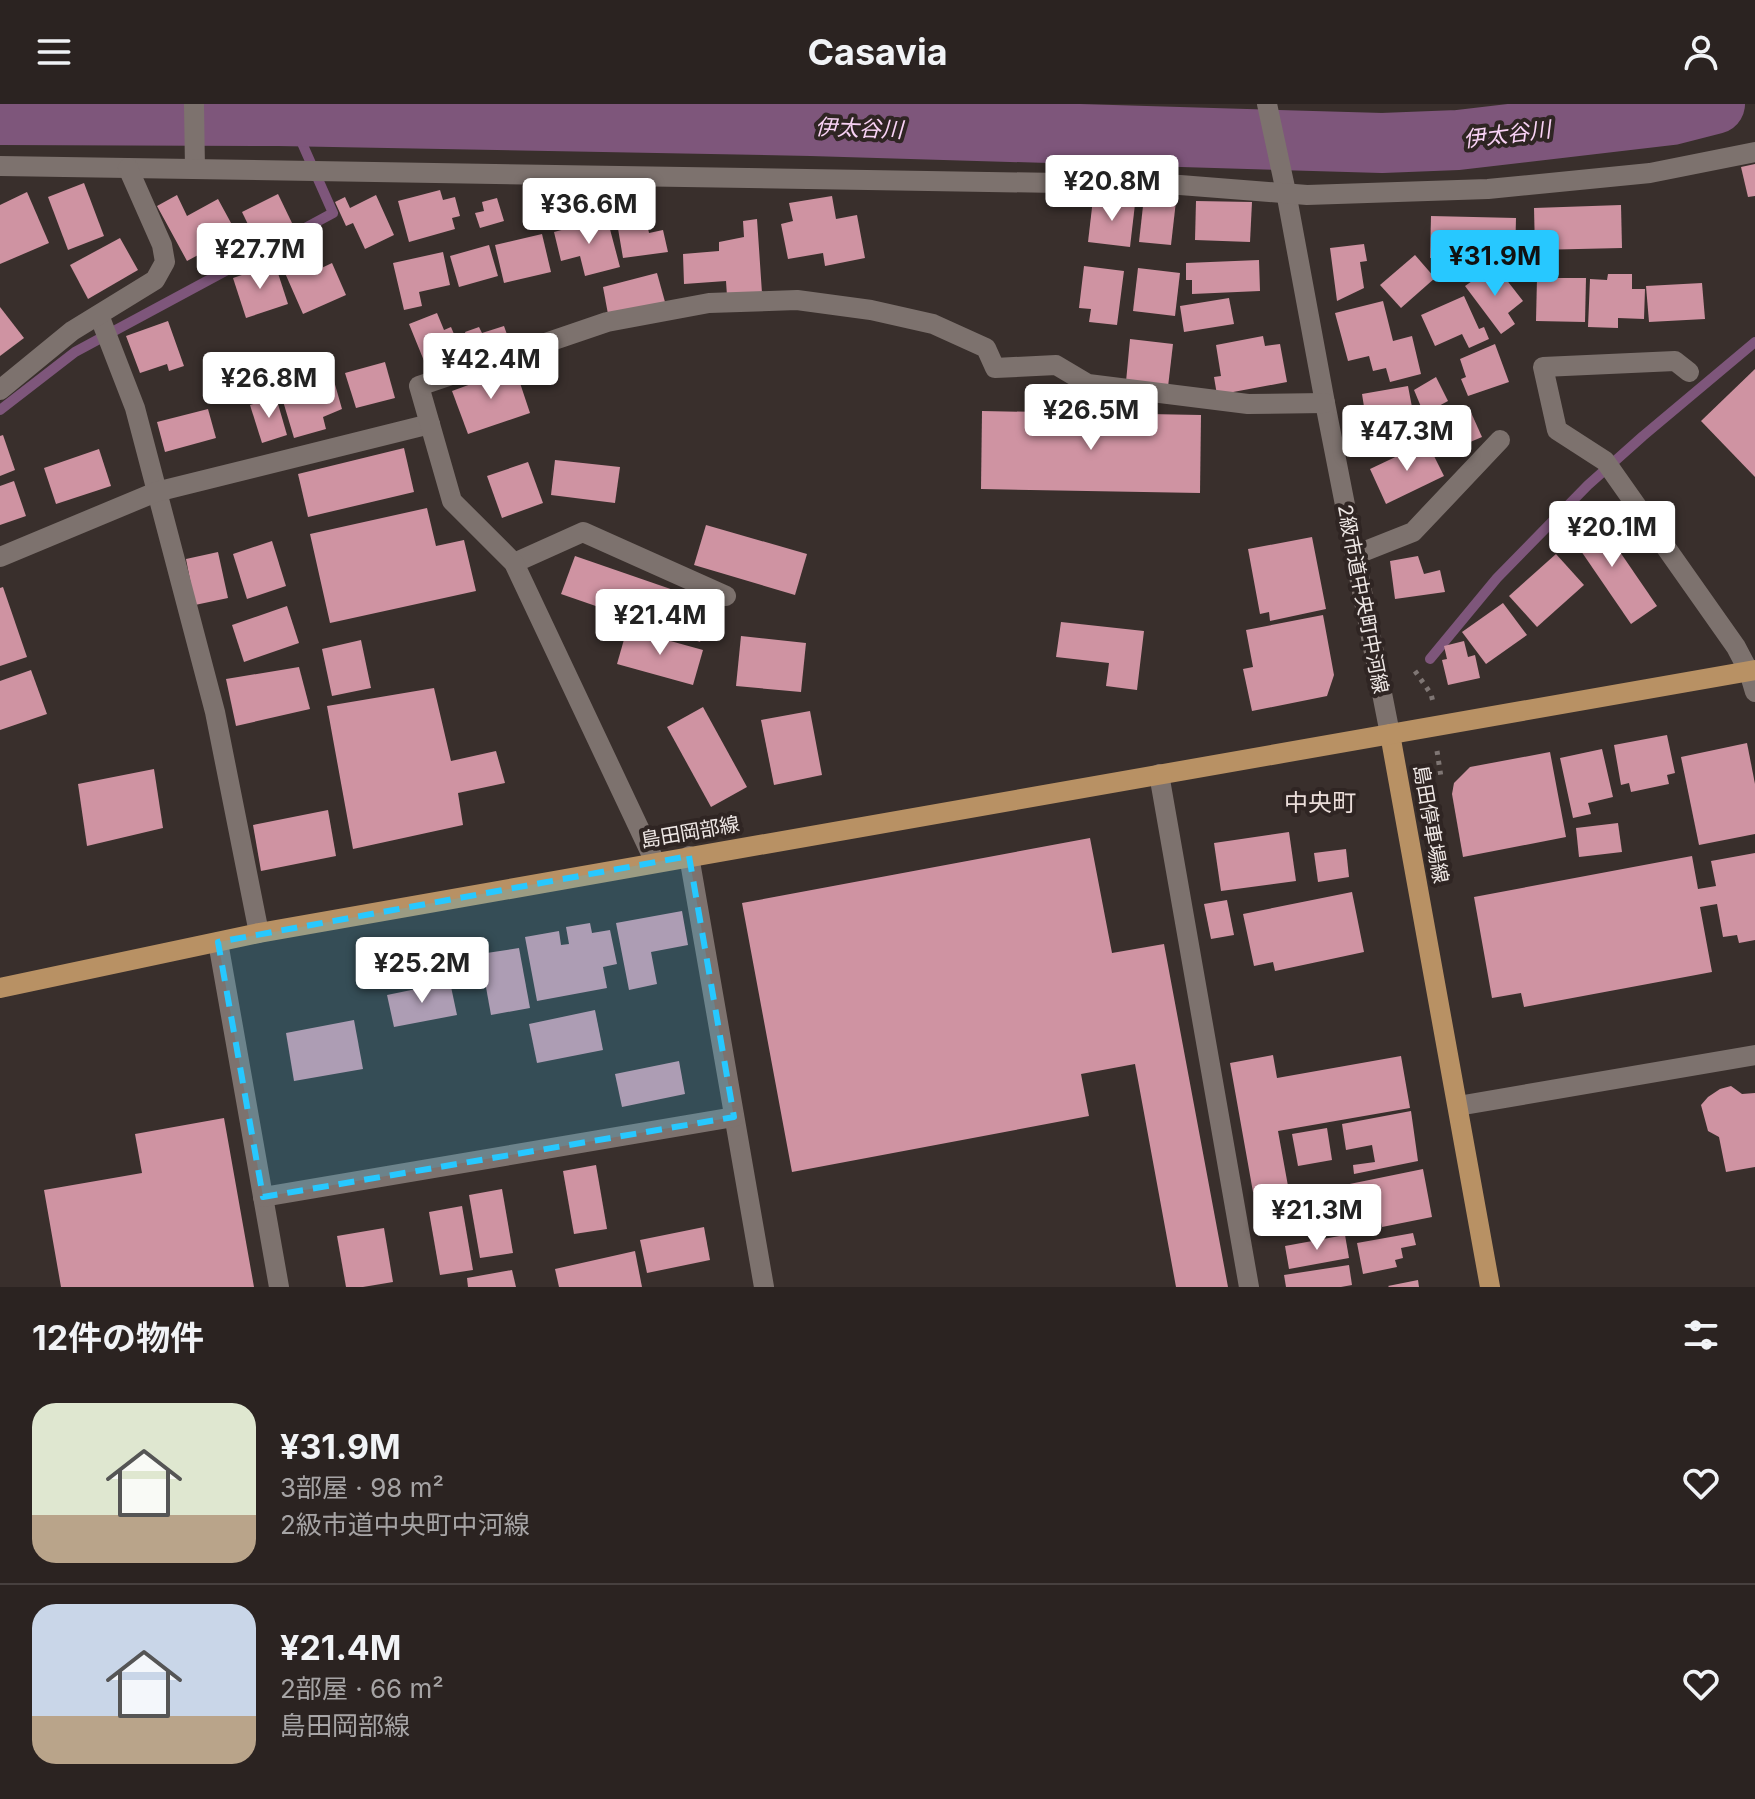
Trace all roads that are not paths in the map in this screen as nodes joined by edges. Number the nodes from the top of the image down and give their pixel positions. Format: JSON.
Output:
{"nodes":[{"id":1,"x":194,"y":104,"type":"edge"},
{"id":2,"x":1267,"y":104,"type":"edge"},
{"id":3,"x":1755,"y":152,"type":"edge"},
{"id":4,"x":0,"y":166,"type":"edge"},
{"id":5,"x":128,"y":168,"type":"junction"},
{"id":6,"x":195,"y":169,"type":"junction"},
{"id":7,"x":1285,"y":186,"type":"junction"},
{"id":8,"x":99,"y":315,"type":"junction"},
{"id":9,"x":1689,"y":372,"type":"dead end"},
{"id":10,"x":0,"y":390,"type":"edge"},
{"id":11,"x":1325,"y":403,"type":"junction"},
{"id":12,"x":430,"y":424,"type":"junction"},
{"id":13,"x":1500,"y":440,"type":"dead end"},
{"id":14,"x":156,"y":492,"type":"junction"},
{"id":15,"x":1355,"y":555,"type":"junction"},
{"id":16,"x":0,"y":557,"type":"edge"},
{"id":17,"x":514,"y":563,"type":"junction"},
{"id":18,"x":726,"y":596,"type":"dead end"},
{"id":19,"x":1752,"y":671,"type":"edge"},
{"id":20,"x":1755,"y":692,"type":"edge"},
{"id":21,"x":1390,"y":734,"type":"junction"},
{"id":22,"x":1159,"y":774,"type":"junction"},
{"id":23,"x":689,"y":856,"type":"junction"},
{"id":24,"x":655,"y":862,"type":"junction"},
{"id":25,"x":259,"y":933,"type":"junction"},
{"id":26,"x":218,"y":942,"type":"junction"},
{"id":27,"x":0,"y":988,"type":"edge"},
{"id":28,"x":1755,"y":1055,"type":"edge"},
{"id":29,"x":1458,"y":1106,"type":"junction"},
{"id":30,"x":734,"y":1117,"type":"junction"},
{"id":31,"x":263,"y":1197,"type":"junction"},
{"id":32,"x":279,"y":1287,"type":"edge"},
{"id":33,"x":764,"y":1287,"type":"edge"},
{"id":34,"x":1249,"y":1287,"type":"edge"},
{"id":35,"x":1490,"y":1287,"type":"edge"}],
"edges":[{"from":1,"to":6,"type":"street"},
{"from":2,"to":7,"type":"street","name":"2級市道中央町中河線"},
{"from":3,"to":7,"type":"street"},
{"from":4,"to":5,"type":"street"},
{"from":5,"to":6,"type":"street"},
{"from":5,"to":8,"type":"street"},
{"from":6,"to":7,"type":"street"},
{"from":7,"to":11,"type":"street","name":"2級市道中央町中河線"},
{"from":8,"to":10,"type":"street"},
{"from":8,"to":14,"type":"street"},
{"from":9,"to":19,"type":"street"},
{"from":11,"to":12,"type":"street"},
{"from":11,"to":15,"type":"street","name":"2級市道中央町中河線"},
{"from":12,"to":14,"type":"street"},
{"from":12,"to":17,"type":"street"},
{"from":13,"to":15,"type":"street"},
{"from":14,"to":16,"type":"street"},
{"from":14,"to":25,"type":"street"},
{"from":15,"to":21,"type":"street","name":"2級市道中央町中河線"},
{"from":17,"to":18,"type":"street"},
{"from":17,"to":24,"type":"street"},
{"from":19,"to":20,"type":"street"},
{"from":19,"to":21,"type":"main road"},
{"from":21,"to":22,"type":"main road","name":"島田岡部線"},
{"from":21,"to":29,"type":"main road","name":"島田停車場線"},
{"from":22,"to":23,"type":"main road","name":"島田岡部線"},
{"from":22,"to":34,"type":"street"},
{"from":23,"to":24,"type":"main road","name":"島田岡部線"},
{"from":23,"to":30,"type":"street"},
{"from":24,"to":25,"type":"main road","name":"島田岡部線"},
{"from":25,"to":26,"type":"main road","name":"島田岡部線"},
{"from":26,"to":27,"type":"main road","name":"島田岡部線"},
{"from":26,"to":31,"type":"street"},
{"from":28,"to":29,"type":"street"},
{"from":29,"to":35,"type":"main road","name":"島田停車場線"},
{"from":30,"to":31,"type":"street"},
{"from":30,"to":33,"type":"street"},
{"from":31,"to":32,"type":"street"}]}
